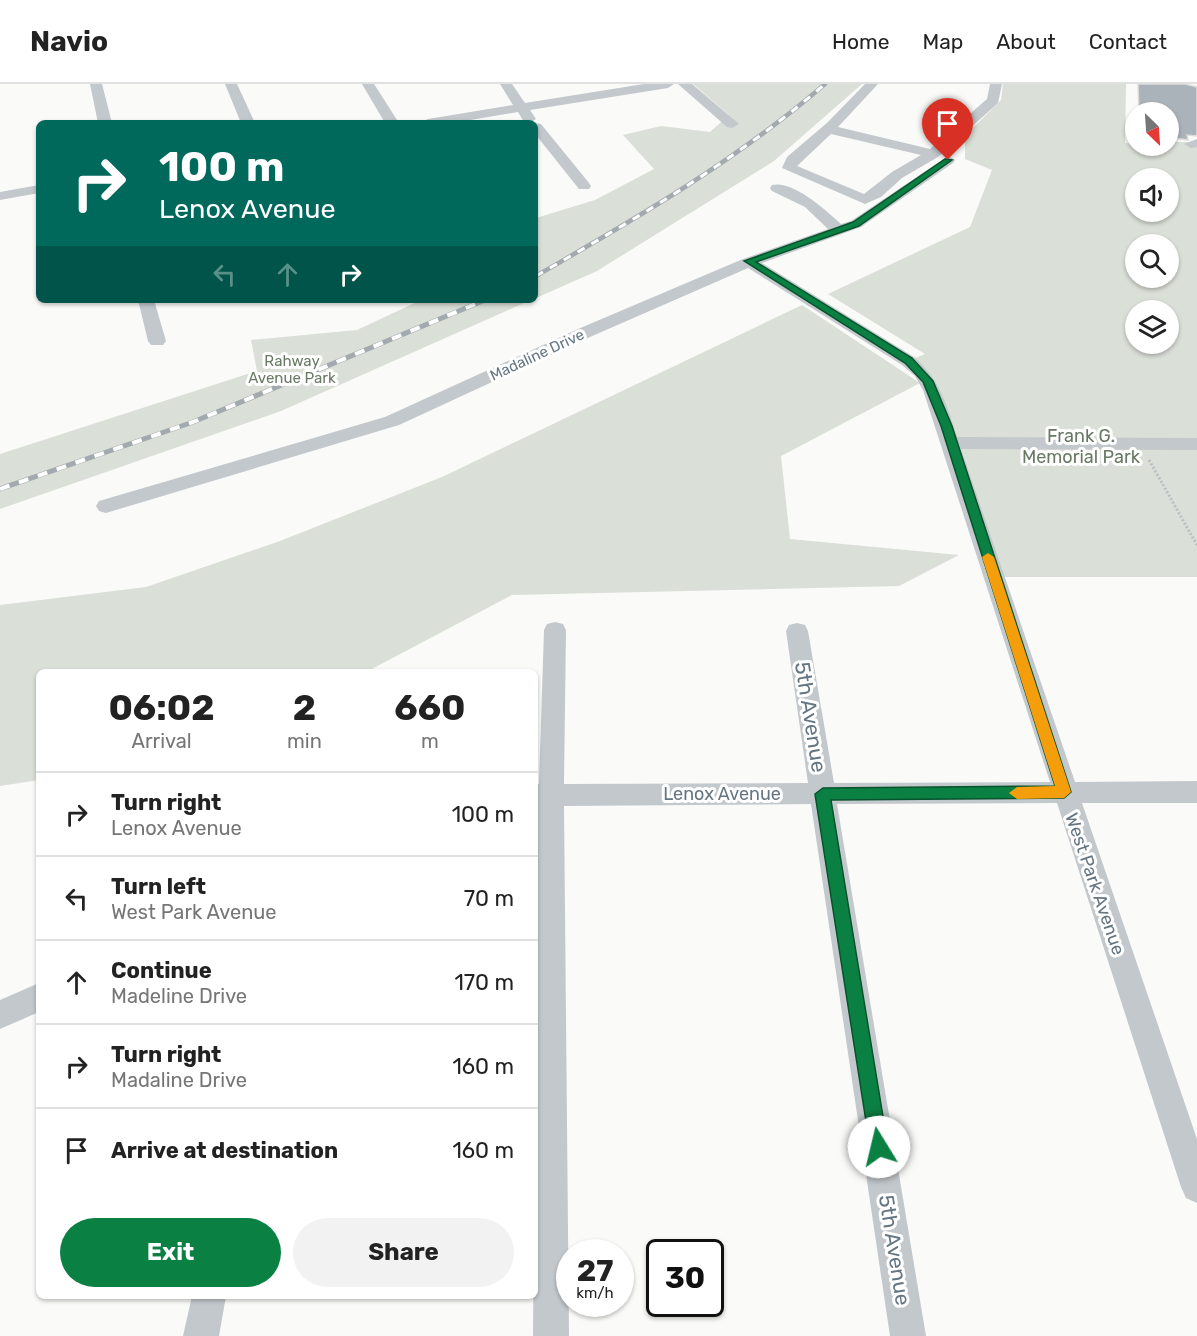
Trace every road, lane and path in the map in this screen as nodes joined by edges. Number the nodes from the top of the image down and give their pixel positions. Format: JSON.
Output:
{"nodes":[{"id":1,"x":96,"y":84,"type":"edge"},
{"id":2,"x":231,"y":84,"type":"edge"},
{"id":3,"x":368,"y":84,"type":"edge"},
{"id":4,"x":506,"y":84,"type":"edge"},
{"id":5,"x":668,"y":84,"type":"edge"},
{"id":6,"x":684,"y":84,"type":"edge"},
{"id":7,"x":872,"y":84,"type":"edge"},
{"id":8,"x":996,"y":84,"type":"edge"},
{"id":9,"x":520,"y":108,"type":"junction"},
{"id":10,"x":104,"y":120,"type":"edge"},
{"id":11,"x":247,"y":120,"type":"edge"},
{"id":12,"x":390,"y":120,"type":"edge"},
{"id":13,"x":446,"y":120,"type":"edge"},
{"id":14,"x":530,"y":120,"type":"edge"},
{"id":15,"x":732,"y":124,"type":"dead end"},
{"id":16,"x":538,"y":129,"type":"edge"},
{"id":17,"x":828,"y":129,"type":"junction"},
{"id":18,"x":940,"y":157,"type":"junction"},
{"id":19,"x":584,"y":186,"type":"dead end"},
{"id":20,"x":777,"y":188,"type":"dead end"},
{"id":21,"x":36,"y":190,"type":"edge"},
{"id":22,"x":0,"y":196,"type":"edge"},
{"id":23,"x":839,"y":230,"type":"junction"},
{"id":24,"x":749,"y":261,"type":"junction"},
{"id":25,"x":147,"y":303,"type":"edge"},
{"id":26,"x":157,"y":341,"type":"dead end"},
{"id":27,"x":952,"y":443,"type":"junction"},
{"id":28,"x":1137,"y":444,"type":"junction"},
{"id":29,"x":1197,"y":444,"type":"edge"},
{"id":30,"x":106,"y":506,"type":"dead end"},
{"id":31,"x":1197,"y":545,"type":"edge"},
{"id":32,"x":555,"y":630,"type":"dead end"},
{"id":33,"x":797,"y":631,"type":"dead end"},
{"id":34,"x":1064,"y":792,"type":"junction"},
{"id":35,"x":1197,"y":792,"type":"edge"},
{"id":36,"x":823,"y":794,"type":"junction"},
{"id":37,"x":543,"y":795,"type":"edge"},
{"id":38,"x":36,"y":997,"type":"edge"},
{"id":39,"x":0,"y":1015,"type":"edge"},
{"id":40,"x":1197,"y":1187,"type":"edge"},
{"id":41,"x":208,"y":1299,"type":"edge"},
{"id":42,"x":201,"y":1336,"type":"edge"},
{"id":43,"x":551,"y":1336,"type":"edge"},
{"id":44,"x":908,"y":1336,"type":"edge"}],
"edges":[{"from":1,"to":10,"type":"street"},
{"from":2,"to":11,"type":"street"},
{"from":3,"to":12,"type":"street"},
{"from":4,"to":9,"type":"street"},
{"from":5,"to":9,"type":"street"},
{"from":6,"to":15,"type":"street"},
{"from":7,"to":17,"type":"street"},
{"from":8,"to":18,"type":"street"},
{"from":9,"to":13,"type":"street"},
{"from":9,"to":14,"type":"street"},
{"from":16,"to":19,"type":"street"},
{"from":17,"to":18,"type":"street"},
{"from":17,"to":18,"type":"street"},
{"from":18,"to":23,"type":"street","name":"Madaline Drive"},
{"from":20,"to":23,"type":"street"},
{"from":21,"to":22,"type":"street"},
{"from":23,"to":24,"type":"street","name":"Madaline Drive"},
{"from":24,"to":27,"type":"street","name":"West Park Avenue"},
{"from":24,"to":30,"type":"street","name":"Madaline Drive"},
{"from":25,"to":26,"type":"street"},
{"from":27,"to":28,"type":"street"},
{"from":27,"to":34,"type":"street","name":"West Park Avenue"},
{"from":28,"to":29,"type":"street"},
{"from":28,"to":31,"type":"path"},
{"from":32,"to":37,"type":"street"},
{"from":33,"to":36,"type":"street","name":"5th Avenue"},
{"from":34,"to":35,"type":"street","name":"Lenox Avenue"},
{"from":34,"to":36,"type":"street","name":"Lenox Avenue"},
{"from":34,"to":40,"type":"street","name":"West Park Avenue"},
{"from":36,"to":37,"type":"street","name":"Lenox Avenue"},
{"from":36,"to":44,"type":"street","name":"5th Avenue"},
{"from":37,"to":43,"type":"street"},
{"from":38,"to":39,"type":"street"},
{"from":41,"to":42,"type":"street"}]}
